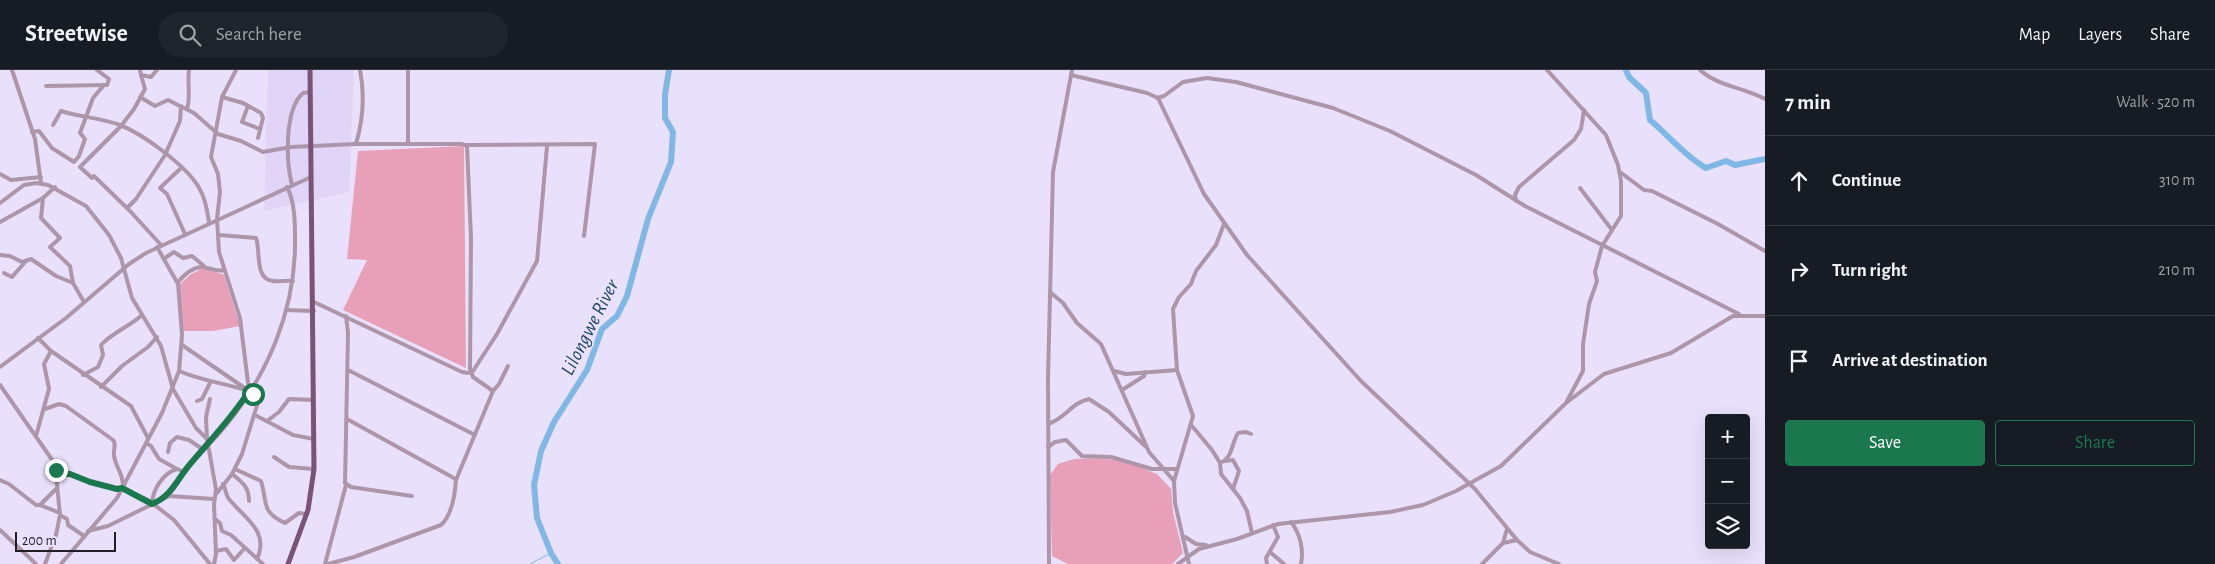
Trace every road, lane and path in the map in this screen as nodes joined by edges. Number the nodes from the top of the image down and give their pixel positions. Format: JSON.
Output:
{"nodes":[{"id":1,"x":12,"y":70,"type":"edge"},
{"id":2,"x":98,"y":70,"type":"edge"},
{"id":3,"x":157,"y":70,"type":"edge"},
{"id":4,"x":189,"y":70,"type":"edge"},
{"id":5,"x":236,"y":70,"type":"edge"},
{"id":6,"x":310,"y":70,"type":"edge"},
{"id":7,"x":360,"y":70,"type":"edge"},
{"id":8,"x":408,"y":70,"type":"edge"},
{"id":9,"x":1547,"y":70,"type":"edge"},
{"id":10,"x":1700,"y":70,"type":"edge"},
{"id":11,"x":140,"y":72,"type":"edge"},
{"id":12,"x":1071,"y":72,"type":"edge"},
{"id":13,"x":104,"y":85,"type":"junction"},
{"id":14,"x":46,"y":86,"type":"dead end"},
{"id":15,"x":310,"y":92,"type":"junction"},
{"id":16,"x":140,"y":97,"type":"junction"},
{"id":17,"x":222,"y":97,"type":"junction"},
{"id":18,"x":1157,"y":98,"type":"junction"},
{"id":19,"x":1765,"y":99,"type":"edge"},
{"id":20,"x":181,"y":106,"type":"junction"},
{"id":21,"x":248,"y":106,"type":"junction"},
{"id":22,"x":188,"y":110,"type":"junction"},
{"id":23,"x":1584,"y":110,"type":"junction"},
{"id":24,"x":86,"y":116,"type":"junction"},
{"id":25,"x":53,"y":125,"type":"dead end"},
{"id":26,"x":121,"y":126,"type":"junction"},
{"id":27,"x":260,"y":129,"type":"junction"},
{"id":28,"x":32,"y":132,"type":"junction"},
{"id":29,"x":215,"y":132,"type":"junction"},
{"id":30,"x":258,"y":138,"type":"dead end"},
{"id":31,"x":356,"y":144,"type":"junction"},
{"id":32,"x":408,"y":144,"type":"junction"},
{"id":33,"x":465,"y":145,"type":"junction"},
{"id":34,"x":547,"y":146,"type":"junction"},
{"id":35,"x":288,"y":148,"type":"junction"},
{"id":36,"x":311,"y":148,"type":"junction"},
{"id":37,"x":166,"y":155,"type":"junction"},
{"id":38,"x":181,"y":168,"type":"junction"},
{"id":39,"x":1619,"y":170,"type":"junction"},
{"id":40,"x":0,"y":174,"type":"edge"},
{"id":41,"x":41,"y":177,"type":"junction"},
{"id":42,"x":311,"y":177,"type":"junction"},
{"id":43,"x":41,"y":183,"type":"junction"},
{"id":44,"x":292,"y":185,"type":"junction"},
{"id":45,"x":55,"y":187,"type":"junction"},
{"id":46,"x":287,"y":187,"type":"junction"},
{"id":47,"x":1580,"y":188,"type":"dead end"},
{"id":48,"x":43,"y":198,"type":"junction"},
{"id":49,"x":1516,"y":201,"type":"junction"},
{"id":50,"x":0,"y":203,"type":"edge"},
{"id":51,"x":127,"y":208,"type":"junction"},
{"id":52,"x":217,"y":219,"type":"junction"},
{"id":53,"x":0,"y":222,"type":"edge"},
{"id":54,"x":209,"y":222,"type":"junction"},
{"id":55,"x":1224,"y":224,"type":"junction"},
{"id":56,"x":1612,"y":230,"type":"junction"},
{"id":57,"x":185,"y":234,"type":"junction"},
{"id":58,"x":219,"y":235,"type":"junction"},
{"id":59,"x":584,"y":236,"type":"dead end"},
{"id":60,"x":159,"y":246,"type":"junction"},
{"id":61,"x":1602,"y":246,"type":"junction"},
{"id":62,"x":1765,"y":250,"type":"edge"},
{"id":63,"x":0,"y":255,"type":"edge"},
{"id":64,"x":165,"y":258,"type":"junction"},
{"id":65,"x":26,"y":261,"type":"junction"},
{"id":66,"x":204,"y":266,"type":"junction"},
{"id":67,"x":124,"y":269,"type":"junction"},
{"id":68,"x":224,"y":270,"type":"junction"},
{"id":69,"x":4,"y":273,"type":"dead end"},
{"id":70,"x":293,"y":281,"type":"junction"},
{"id":71,"x":178,"y":282,"type":"junction"},
{"id":72,"x":73,"y":283,"type":"junction"},
{"id":73,"x":1051,"y":293,"type":"junction"},
{"id":74,"x":84,"y":302,"type":"junction"},
{"id":75,"x":314,"y":302,"type":"junction"},
{"id":76,"x":286,"y":310,"type":"junction"},
{"id":77,"x":314,"y":311,"type":"junction"},
{"id":78,"x":1739,"y":314,"type":"junction"},
{"id":79,"x":142,"y":315,"type":"junction"},
{"id":80,"x":346,"y":316,"type":"junction"},
{"id":81,"x":1765,"y":316,"type":"edge"},
{"id":82,"x":38,"y":338,"type":"junction"},
{"id":83,"x":157,"y":338,"type":"junction"},
{"id":84,"x":182,"y":345,"type":"junction"},
{"id":85,"x":51,"y":351,"type":"junction"},
{"id":86,"x":508,"y":366,"type":"dead end"},
{"id":87,"x":0,"y":367,"type":"edge"},
{"id":88,"x":348,"y":370,"type":"junction"},
{"id":89,"x":1177,"y":370,"type":"junction"},
{"id":90,"x":179,"y":371,"type":"junction"},
{"id":91,"x":1114,"y":371,"type":"junction"},
{"id":92,"x":470,"y":372,"type":"junction"},
{"id":93,"x":1145,"y":372,"type":"junction"},
{"id":94,"x":83,"y":375,"type":"junction"},
{"id":95,"x":210,"y":383,"type":"junction"},
{"id":96,"x":0,"y":385,"type":"edge"},
{"id":97,"x":101,"y":387,"type":"junction"},
{"id":98,"x":173,"y":389,"type":"junction"},
{"id":99,"x":1122,"y":390,"type":"junction"},
{"id":100,"x":249,"y":391,"type":"junction"},
{"id":101,"x":493,"y":391,"type":"junction"},
{"id":102,"x":210,"y":399,"type":"dead end"},
{"id":103,"x":314,"y":400,"type":"junction"},
{"id":104,"x":196,"y":401,"type":"dead end"},
{"id":105,"x":1566,"y":403,"type":"junction"},
{"id":106,"x":45,"y":409,"type":"junction"},
{"id":107,"x":255,"y":415,"type":"junction"},
{"id":108,"x":346,"y":419,"type":"junction"},
{"id":109,"x":267,"y":421,"type":"junction"},
{"id":110,"x":1048,"y":424,"type":"junction"},
{"id":111,"x":1192,"y":426,"type":"junction"},
{"id":112,"x":1251,"y":434,"type":"dead end"},
{"id":113,"x":474,"y":435,"type":"junction"},
{"id":114,"x":36,"y":436,"type":"junction"},
{"id":115,"x":148,"y":438,"type":"junction"},
{"id":116,"x":315,"y":439,"type":"junction"},
{"id":117,"x":207,"y":440,"type":"junction"},
{"id":118,"x":146,"y":443,"type":"junction"},
{"id":119,"x":209,"y":445,"type":"junction"},
{"id":120,"x":1048,"y":447,"type":"junction"},
{"id":121,"x":204,"y":450,"type":"junction"},
{"id":122,"x":168,"y":452,"type":"dead end"},
{"id":123,"x":1149,"y":452,"type":"junction"},
{"id":124,"x":274,"y":457,"type":"dead end"},
{"id":125,"x":1222,"y":462,"type":"junction"},
{"id":126,"x":177,"y":469,"type":"junction"},
{"id":127,"x":234,"y":469,"type":"junction"},
{"id":128,"x":314,"y":469,"type":"junction"},
{"id":129,"x":1164,"y":469,"type":"junction"},
{"id":130,"x":1177,"y":469,"type":"junction"},
{"id":131,"x":184,"y":472,"type":"junction"},
{"id":132,"x":56,"y":474,"type":"junction"},
{"id":133,"x":232,"y":474,"type":"junction"},
{"id":134,"x":0,"y":480,"type":"edge"},
{"id":135,"x":456,"y":480,"type":"junction"},
{"id":136,"x":1174,"y":481,"type":"junction"},
{"id":137,"x":223,"y":484,"type":"junction"},
{"id":138,"x":346,"y":485,"type":"junction"},
{"id":139,"x":1471,"y":485,"type":"junction"},
{"id":140,"x":122,"y":488,"type":"junction"},
{"id":141,"x":56,"y":489,"type":"junction"},
{"id":142,"x":1233,"y":489,"type":"junction"},
{"id":143,"x":216,"y":493,"type":"junction"},
{"id":144,"x":412,"y":496,"type":"dead end"},
{"id":145,"x":167,"y":497,"type":"junction"},
{"id":146,"x":214,"y":499,"type":"junction"},
{"id":147,"x":249,"y":501,"type":"dead end"},
{"id":148,"x":152,"y":504,"type":"junction"},
{"id":149,"x":40,"y":505,"type":"junction"},
{"id":150,"x":60,"y":514,"type":"junction"},
{"id":151,"x":307,"y":514,"type":"junction"},
{"id":152,"x":215,"y":519,"type":"junction"},
{"id":153,"x":1292,"y":522,"type":"junction"},
{"id":154,"x":1273,"y":525,"type":"junction"},
{"id":155,"x":1506,"y":529,"type":"junction"},
{"id":156,"x":0,"y":530,"type":"edge"},
{"id":157,"x":88,"y":531,"type":"junction"},
{"id":158,"x":1252,"y":533,"type":"junction"},
{"id":159,"x":1184,"y":535,"type":"junction"},
{"id":160,"x":84,"y":536,"type":"junction"},
{"id":161,"x":1517,"y":540,"type":"junction"},
{"id":162,"x":1503,"y":543,"type":"junction"},
{"id":163,"x":1210,"y":546,"type":"junction"},
{"id":164,"x":245,"y":548,"type":"junction"},
{"id":165,"x":216,"y":551,"type":"junction"},
{"id":166,"x":1270,"y":552,"type":"junction"},
{"id":167,"x":1188,"y":555,"type":"junction"},
{"id":168,"x":257,"y":559,"type":"junction"},
{"id":169,"x":36,"y":564,"type":"edge"},
{"id":170,"x":44,"y":564,"type":"edge"},
{"id":171,"x":60,"y":564,"type":"edge"},
{"id":172,"x":210,"y":564,"type":"edge"},
{"id":173,"x":214,"y":564,"type":"edge"},
{"id":174,"x":263,"y":564,"type":"edge"},
{"id":175,"x":288,"y":564,"type":"edge"},
{"id":176,"x":327,"y":564,"type":"edge"},
{"id":177,"x":1049,"y":564,"type":"edge"},
{"id":178,"x":1178,"y":564,"type":"edge"},
{"id":179,"x":1189,"y":564,"type":"edge"},
{"id":180,"x":1267,"y":564,"type":"edge"},
{"id":181,"x":1284,"y":564,"type":"edge"},
{"id":182,"x":1301,"y":564,"type":"edge"},
{"id":183,"x":1482,"y":564,"type":"edge"},
{"id":184,"x":1559,"y":564,"type":"edge"}],
"edges":[{"from":1,"to":28,"type":"street"},
{"from":2,"to":13,"type":"street"},
{"from":3,"to":11,"type":"street"},
{"from":4,"to":22,"type":"street"},
{"from":5,"to":17,"type":"street"},
{"from":6,"to":15,"type":"main road"},
{"from":7,"to":31,"type":"street"},
{"from":8,"to":32,"type":"street"},
{"from":9,"to":23,"type":"street"},
{"from":10,"to":19,"type":"street"},
{"from":11,"to":16,"type":"street"},
{"from":12,"to":18,"type":"street"},
{"from":12,"to":73,"type":"street"},
{"from":13,"to":14,"type":"street"},
{"from":13,"to":24,"type":"street"},
{"from":15,"to":35,"type":"street"},
{"from":15,"to":36,"type":"main road"},
{"from":16,"to":20,"type":"street"},
{"from":16,"to":26,"type":"street"},
{"from":17,"to":21,"type":"street"},
{"from":17,"to":29,"type":"street"},
{"from":18,"to":49,"type":"street"},
{"from":18,"to":55,"type":"street"},
{"from":20,"to":22,"type":"street"},
{"from":20,"to":37,"type":"street"},
{"from":21,"to":27,"type":"street"},
{"from":21,"to":27,"type":"street"},
{"from":22,"to":29,"type":"street"},
{"from":23,"to":39,"type":"street"},
{"from":23,"to":49,"type":"street"},
{"from":24,"to":25,"type":"street"},
{"from":24,"to":26,"type":"street"},
{"from":24,"to":28,"type":"street"},
{"from":26,"to":37,"type":"street"},
{"from":26,"to":51,"type":"street"},
{"from":27,"to":30,"type":"street"},
{"from":28,"to":41,"type":"street"},
{"from":29,"to":35,"type":"street"},
{"from":29,"to":52,"type":"street"},
{"from":31,"to":32,"type":"street"},
{"from":31,"to":36,"type":"street"},
{"from":32,"to":33,"type":"street"},
{"from":33,"to":34,"type":"street"},
{"from":33,"to":92,"type":"street"},
{"from":34,"to":59,"type":"street"},
{"from":34,"to":92,"type":"street"},
{"from":35,"to":36,"type":"street"},
{"from":35,"to":44,"type":"street"},
{"from":36,"to":42,"type":"main road"},
{"from":37,"to":38,"type":"street"},
{"from":37,"to":51,"type":"street"},
{"from":38,"to":54,"type":"street"},
{"from":38,"to":57,"type":"street"},
{"from":39,"to":56,"type":"street"},
{"from":39,"to":62,"type":"street"},
{"from":40,"to":41,"type":"street"},
{"from":41,"to":43,"type":"street"},
{"from":42,"to":44,"type":"street"},
{"from":42,"to":75,"type":"main road"},
{"from":43,"to":45,"type":"street"},
{"from":43,"to":50,"type":"street"},
{"from":44,"to":46,"type":"street"},
{"from":45,"to":48,"type":"street"},
{"from":45,"to":67,"type":"street"},
{"from":46,"to":52,"type":"street"},
{"from":46,"to":70,"type":"street"},
{"from":47,"to":56,"type":"street"},
{"from":48,"to":53,"type":"street"},
{"from":48,"to":72,"type":"street"},
{"from":49,"to":61,"type":"street"},
{"from":51,"to":60,"type":"street"},
{"from":52,"to":54,"type":"street"},
{"from":52,"to":58,"type":"street"},
{"from":54,"to":57,"type":"street"},
{"from":55,"to":89,"type":"street"},
{"from":55,"to":139,"type":"street"},
{"from":56,"to":61,"type":"street"},
{"from":57,"to":60,"type":"street"},
{"from":58,"to":68,"type":"street"},
{"from":58,"to":70,"type":"street"},
{"from":60,"to":64,"type":"street"},
{"from":60,"to":67,"type":"street"},
{"from":61,"to":78,"type":"street"},
{"from":61,"to":105,"type":"street"},
{"from":63,"to":65,"type":"street"},
{"from":64,"to":66,"type":"street"},
{"from":64,"to":71,"type":"street"},
{"from":65,"to":69,"type":"street"},
{"from":65,"to":72,"type":"street"},
{"from":66,"to":68,"type":"street"},
{"from":66,"to":71,"type":"street"},
{"from":67,"to":74,"type":"street"},
{"from":67,"to":79,"type":"street"},
{"from":68,"to":100,"type":"street"},
{"from":70,"to":76,"type":"street"},
{"from":71,"to":84,"type":"street"},
{"from":72,"to":74,"type":"street"},
{"from":73,"to":91,"type":"street"},
{"from":73,"to":110,"type":"street"},
{"from":74,"to":82,"type":"street"},
{"from":75,"to":77,"type":"main road"},
{"from":75,"to":80,"type":"street"},
{"from":76,"to":77,"type":"street"},
{"from":76,"to":100,"type":"street"},
{"from":77,"to":103,"type":"main road"},
{"from":78,"to":81,"type":"street"},
{"from":78,"to":105,"type":"street"},
{"from":79,"to":83,"type":"street"},
{"from":79,"to":94,"type":"street"},
{"from":80,"to":88,"type":"street"},
{"from":80,"to":92,"type":"street"},
{"from":82,"to":85,"type":"street"},
{"from":82,"to":87,"type":"street"},
{"from":83,"to":97,"type":"street"},
{"from":83,"to":98,"type":"street"},
{"from":84,"to":90,"type":"street"},
{"from":84,"to":100,"type":"street"},
{"from":85,"to":94,"type":"street"},
{"from":85,"to":106,"type":"street"},
{"from":86,"to":101,"type":"street"},
{"from":88,"to":108,"type":"street"},
{"from":88,"to":113,"type":"street"},
{"from":89,"to":93,"type":"street"},
{"from":89,"to":111,"type":"street"},
{"from":90,"to":95,"type":"street"},
{"from":90,"to":98,"type":"street"},
{"from":91,"to":93,"type":"street"},
{"from":91,"to":99,"type":"street"},
{"from":92,"to":101,"type":"street"},
{"from":93,"to":99,"type":"street"},
{"from":94,"to":97,"type":"street"},
{"from":95,"to":100,"type":"street"},
{"from":95,"to":104,"type":"street"},
{"from":96,"to":114,"type":"street"},
{"from":97,"to":115,"type":"street"},
{"from":98,"to":115,"type":"street"},
{"from":98,"to":117,"type":"street"},
{"from":99,"to":123,"type":"street"},
{"from":100,"to":107,"type":"street"},
{"from":100,"to":119,"type":"street"},
{"from":101,"to":113,"type":"street"},
{"from":102,"to":117,"type":"street"},
{"from":103,"to":109,"type":"street"},
{"from":103,"to":116,"type":"main road"},
{"from":105,"to":139,"type":"street"},
{"from":106,"to":114,"type":"street"},
{"from":106,"to":140,"type":"street"},
{"from":107,"to":109,"type":"street"},
{"from":107,"to":127,"type":"street"},
{"from":108,"to":135,"type":"street"},
{"from":108,"to":138,"type":"street"},
{"from":109,"to":116,"type":"street"},
{"from":110,"to":120,"type":"street"},
{"from":110,"to":123,"type":"street"},
{"from":111,"to":125,"type":"street"},
{"from":111,"to":130,"type":"street"},
{"from":112,"to":125,"type":"street"},
{"from":113,"to":135,"type":"street"},
{"from":114,"to":132,"type":"street"},
{"from":115,"to":118,"type":"street"},
{"from":116,"to":128,"type":"main road"},
{"from":117,"to":119,"type":"street"},
{"from":118,"to":126,"type":"street"},
{"from":118,"to":140,"type":"street"},
{"from":119,"to":121,"type":"street"},
{"from":119,"to":143,"type":"street"},
{"from":120,"to":129,"type":"street"},
{"from":120,"to":177,"type":"street"},
{"from":121,"to":122,"type":"street"},
{"from":121,"to":131,"type":"street"},
{"from":123,"to":129,"type":"street"},
{"from":124,"to":128,"type":"street"},
{"from":125,"to":142,"type":"street"},
{"from":125,"to":142,"type":"street"},
{"from":126,"to":131,"type":"street"},
{"from":126,"to":148,"type":"street"},
{"from":127,"to":133,"type":"street"},
{"from":127,"to":151,"type":"street"},
{"from":128,"to":151,"type":"main road"},
{"from":129,"to":130,"type":"street"},
{"from":129,"to":136,"type":"street"},
{"from":130,"to":136,"type":"street"},
{"from":131,"to":145,"type":"street"},
{"from":132,"to":140,"type":"street"},
{"from":132,"to":141,"type":"street"},
{"from":133,"to":137,"type":"street"},
{"from":133,"to":147,"type":"street"},
{"from":134,"to":149,"type":"street"},
{"from":135,"to":176,"type":"street"},
{"from":136,"to":159,"type":"street"},
{"from":137,"to":143,"type":"street"},
{"from":137,"to":168,"type":"street"},
{"from":138,"to":144,"type":"street"},
{"from":138,"to":176,"type":"street"},
{"from":139,"to":153,"type":"street"},
{"from":139,"to":155,"type":"street"},
{"from":140,"to":148,"type":"street"},
{"from":140,"to":157,"type":"street"},
{"from":141,"to":149,"type":"street"},
{"from":141,"to":150,"type":"street"},
{"from":142,"to":158,"type":"street"},
{"from":143,"to":146,"type":"street"},
{"from":145,"to":146,"type":"street"},
{"from":145,"to":148,"type":"street"},
{"from":146,"to":152,"type":"street"},
{"from":148,"to":157,"type":"street"},
{"from":148,"to":172,"type":"street"},
{"from":149,"to":150,"type":"street"},
{"from":150,"to":160,"type":"street"},
{"from":150,"to":170,"type":"street"},
{"from":151,"to":175,"type":"main road"},
{"from":152,"to":164,"type":"street"},
{"from":152,"to":165,"type":"street"},
{"from":153,"to":154,"type":"street"},
{"from":153,"to":182,"type":"street"},
{"from":154,"to":158,"type":"street"},
{"from":154,"to":166,"type":"street"},
{"from":155,"to":161,"type":"street"},
{"from":155,"to":162,"type":"street"},
{"from":156,"to":169,"type":"street"},
{"from":157,"to":160,"type":"street"},
{"from":158,"to":163,"type":"street"},
{"from":159,"to":163,"type":"street"},
{"from":159,"to":167,"type":"street"},
{"from":160,"to":171,"type":"street"},
{"from":161,"to":162,"type":"street"},
{"from":161,"to":184,"type":"street"},
{"from":162,"to":183,"type":"street"},
{"from":163,"to":167,"type":"street"},
{"from":164,"to":165,"type":"street"},
{"from":164,"to":168,"type":"street"},
{"from":165,"to":173,"type":"street"},
{"from":166,"to":180,"type":"street"},
{"from":166,"to":181,"type":"street"},
{"from":167,"to":178,"type":"street"},
{"from":167,"to":179,"type":"street"},
{"from":168,"to":174,"type":"street"}]}
